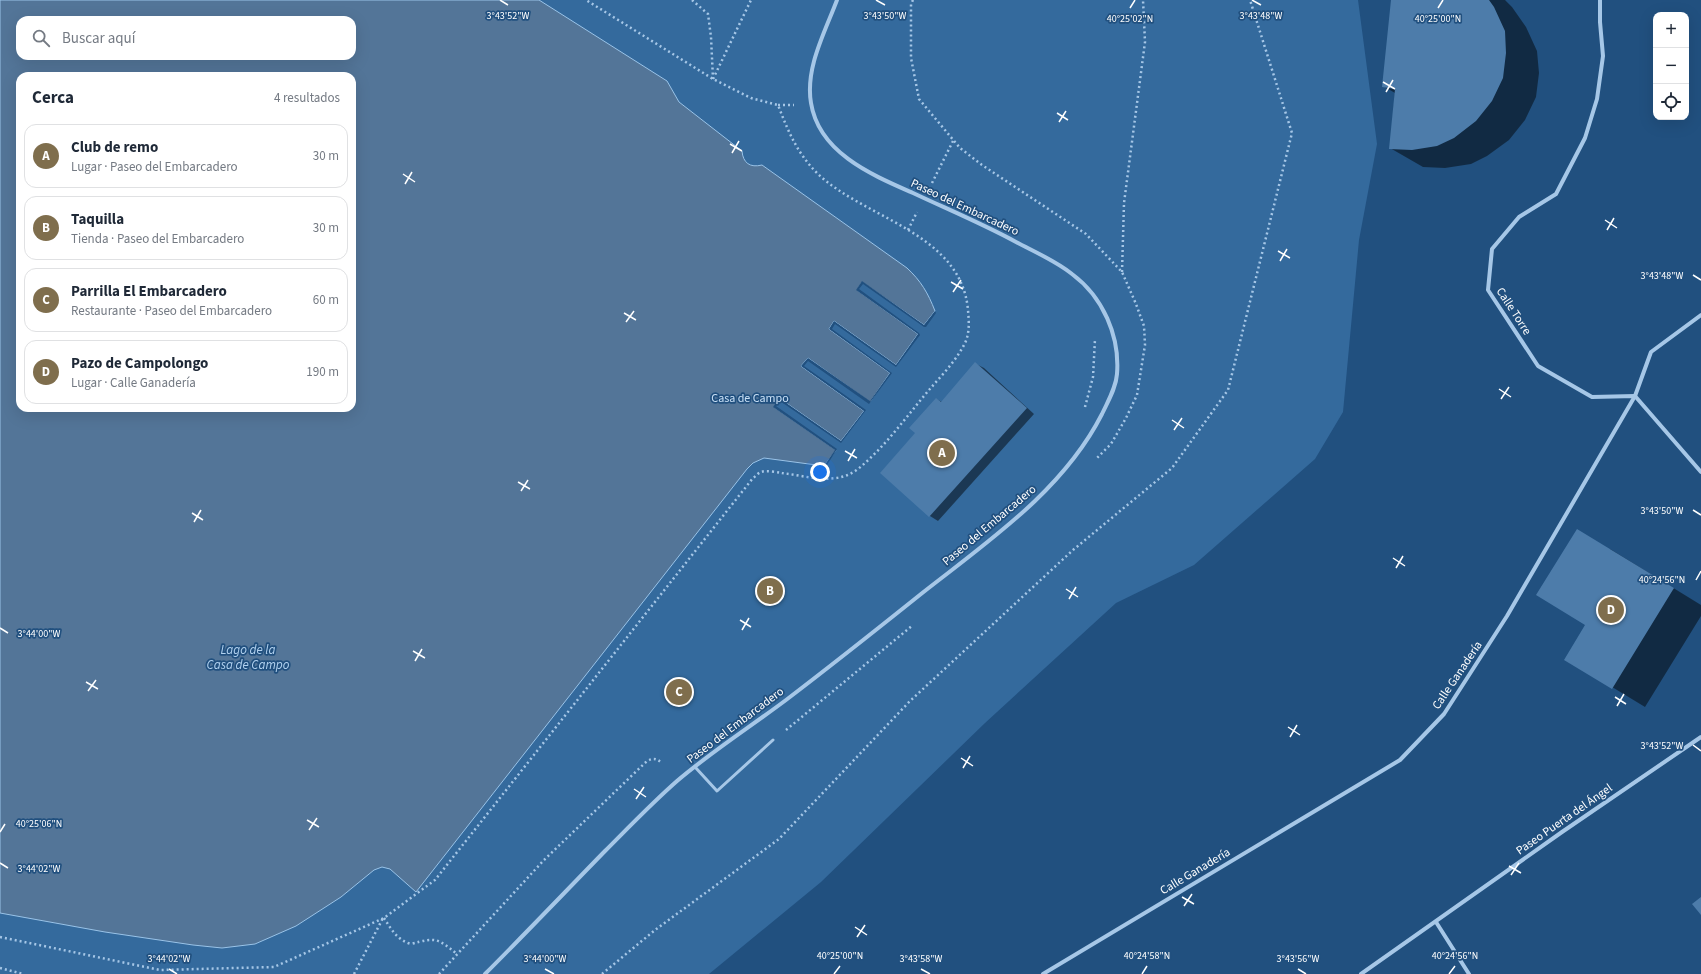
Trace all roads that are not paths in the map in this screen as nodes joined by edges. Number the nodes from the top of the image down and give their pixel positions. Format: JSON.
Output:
{"nodes":[{"id":1,"x":837,"y":0,"type":"edge"},
{"id":2,"x":1600,"y":0,"type":"edge"},
{"id":3,"x":1701,"y":315,"type":"edge"},
{"id":4,"x":1636,"y":396,"type":"junction"},
{"id":5,"x":1701,"y":472,"type":"edge"},
{"id":6,"x":1701,"y":737,"type":"edge"},
{"id":7,"x":773,"y":740,"type":"road end"},
{"id":8,"x":695,"y":768,"type":"junction"},
{"id":9,"x":1436,"y":922,"type":"junction"},
{"id":10,"x":1051,"y":972,"type":"edge"},
{"id":11,"x":485,"y":974,"type":"edge"},
{"id":12,"x":1043,"y":974,"type":"edge"},
{"id":13,"x":1361,"y":974,"type":"edge"},
{"id":14,"x":1469,"y":974,"type":"edge"}],
"edges":[{"from":1,"to":8,"type":"street","name":"Paseo del Embarcadero"},
{"from":2,"to":4,"type":"street","name":"Calle Torre"},
{"from":3,"to":4,"type":"street","name":"Calle Ganadería"},
{"from":4,"to":5,"type":"street"},
{"from":4,"to":10,"type":"street","name":"Calle Ganadería"},
{"from":6,"to":9,"type":"street","name":"Paseo Puerta del Ángel"},
{"from":7,"to":8,"type":"lane"},
{"from":8,"to":11,"type":"street","name":"Paseo del Embarcadero"},
{"from":9,"to":13,"type":"street","name":"Paseo Puerta del Ángel"},
{"from":9,"to":14,"type":"street"},
{"from":10,"to":12,"type":"street","name":"Calle Ganadería"}]}
